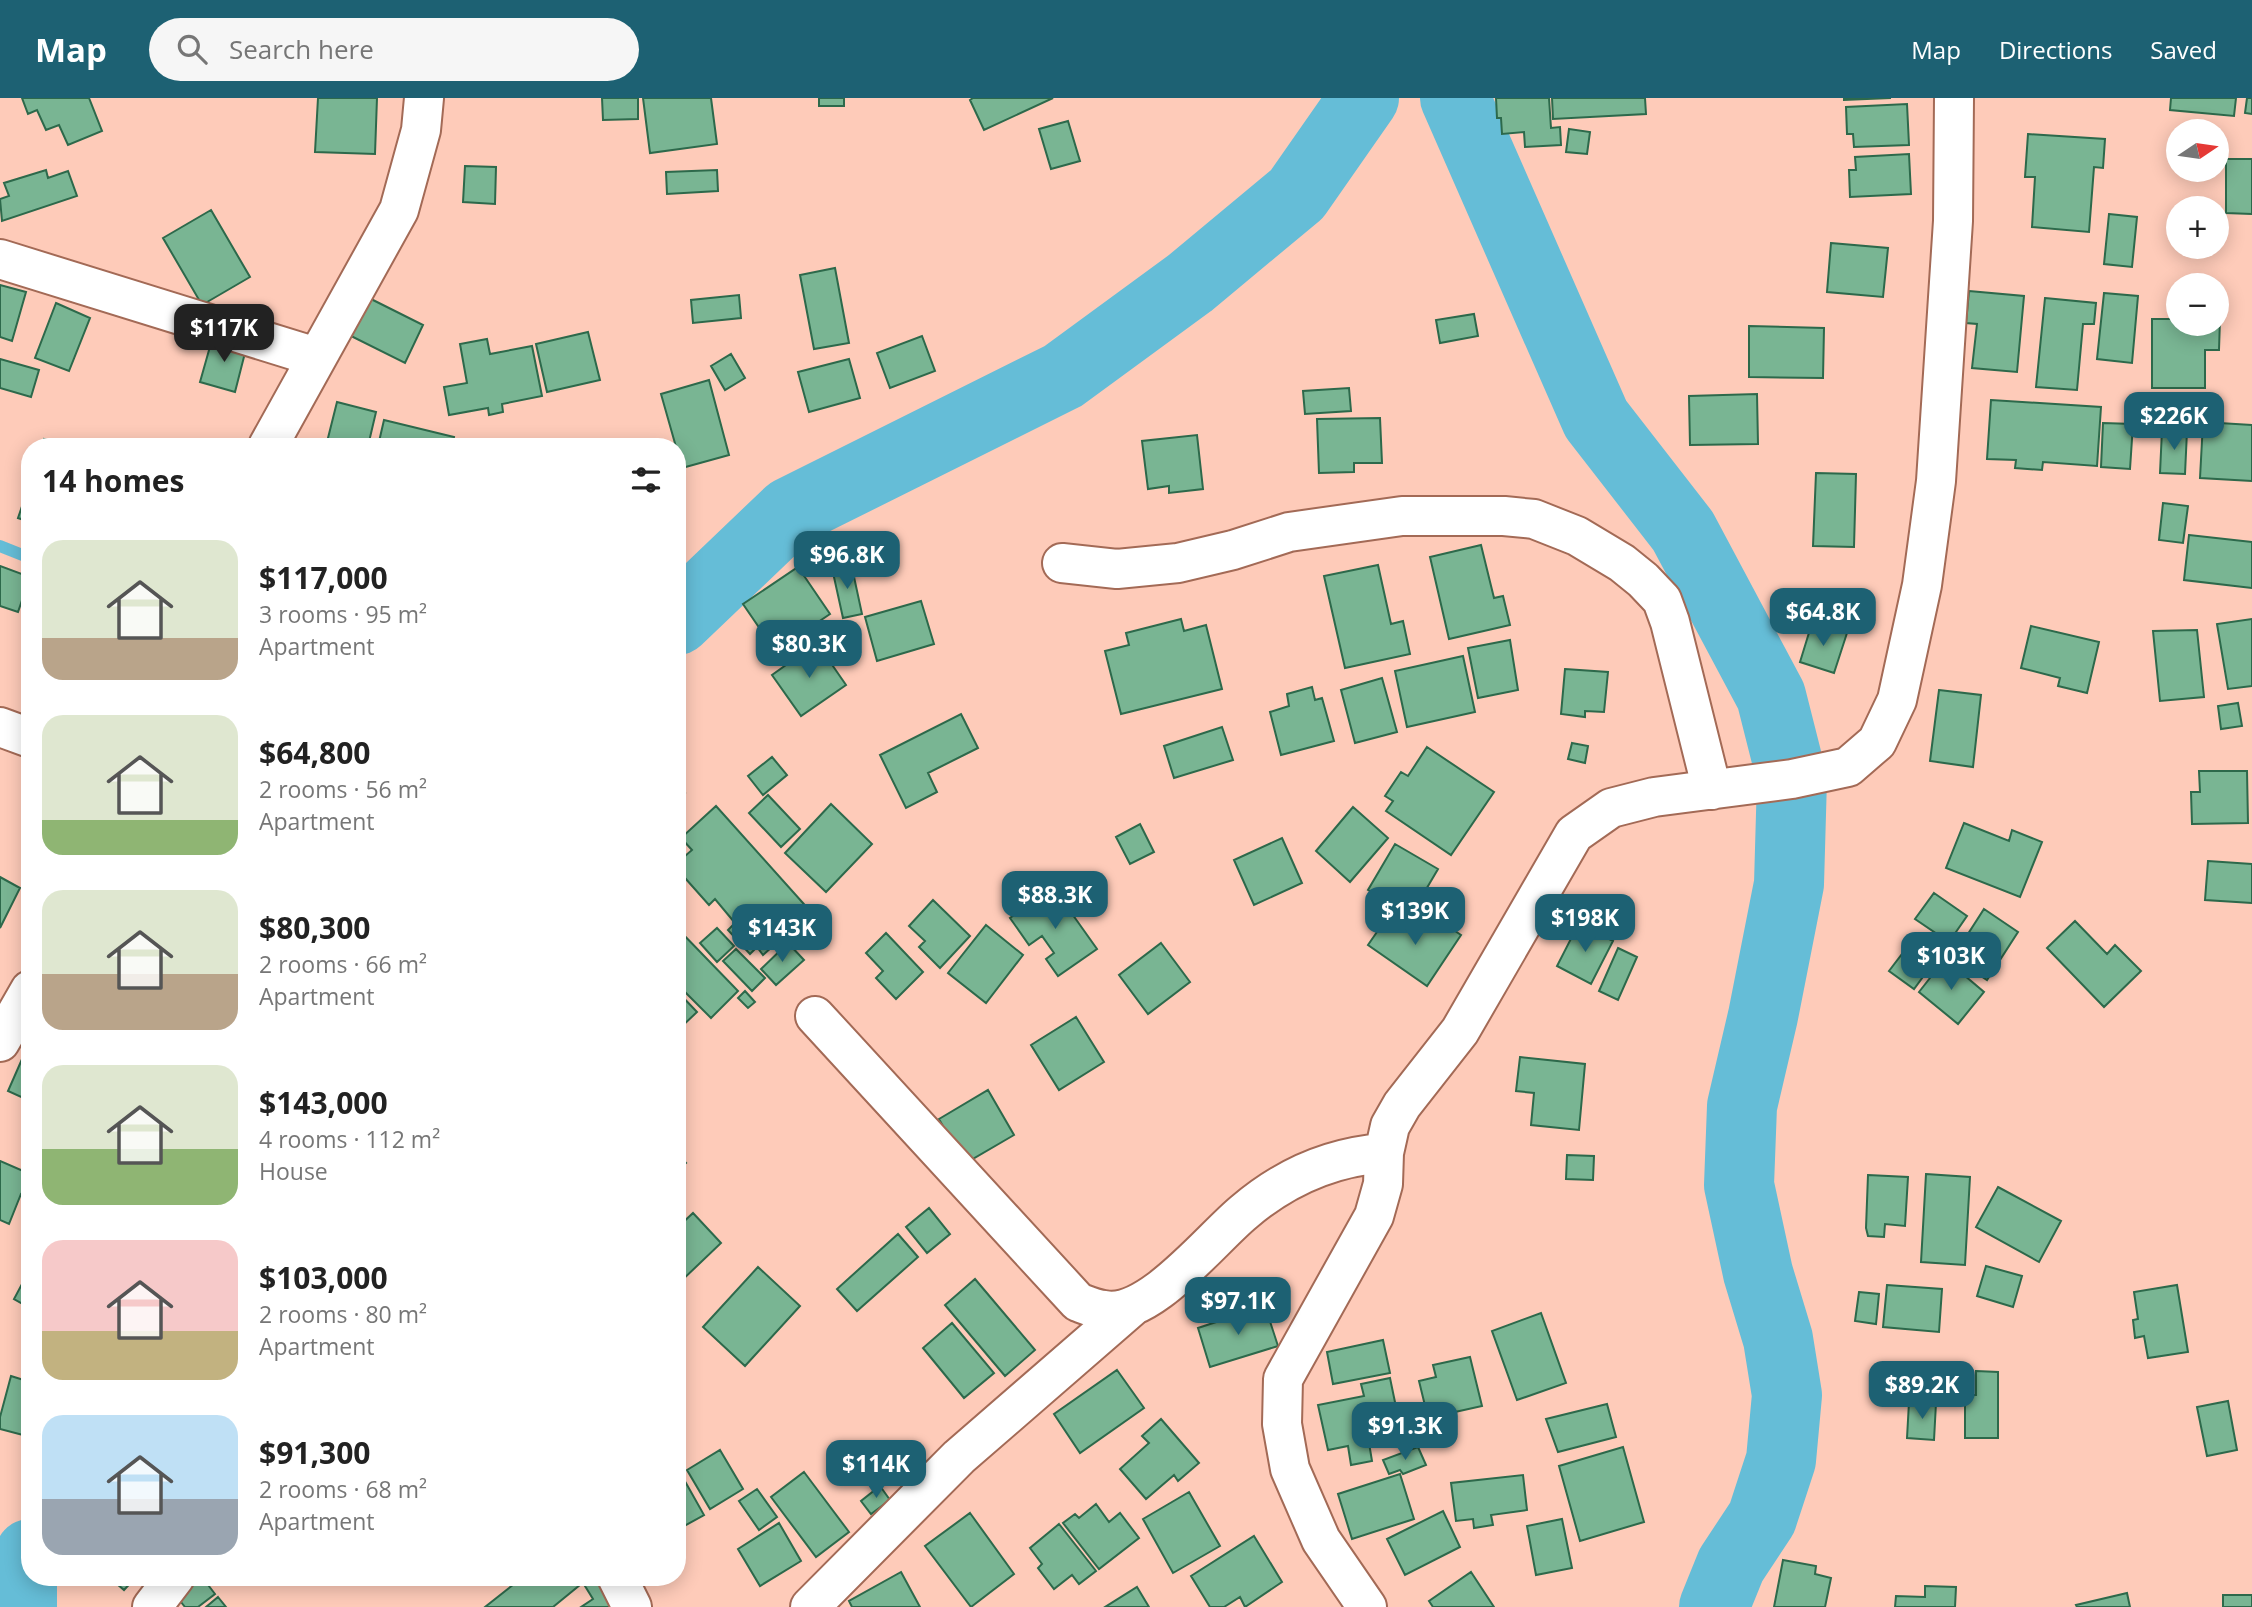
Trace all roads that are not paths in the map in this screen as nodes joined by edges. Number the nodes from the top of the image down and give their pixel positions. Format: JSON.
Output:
{"nodes":[{"id":1,"x":424,"y":98,"type":"edge"},
{"id":2,"x":1954,"y":98,"type":"edge"},
{"id":3,"x":0,"y":259,"type":"edge"},
{"id":4,"x":316,"y":357,"type":"junction"},
{"id":5,"x":272,"y":438,"type":"edge"},
{"id":6,"x":1062,"y":563,"type":"dead end"},
{"id":7,"x":0,"y":727,"type":"edge"},
{"id":8,"x":21,"y":735,"type":"edge"},
{"id":9,"x":1712,"y":790,"type":"junction"},
{"id":10,"x":21,"y":1006,"type":"edge"},
{"id":11,"x":815,"y":1016,"type":"dead end"},
{"id":12,"x":0,"y":1042,"type":"edge"},
{"id":13,"x":1384,"y":1153,"type":"junction"},
{"id":14,"x":1133,"y":1306,"type":"junction"},
{"id":15,"x":168,"y":1586,"type":"edge"},
{"id":16,"x":622,"y":1586,"type":"edge"},
{"id":17,"x":152,"y":1607,"type":"edge"},
{"id":18,"x":632,"y":1607,"type":"edge"},
{"id":19,"x":810,"y":1607,"type":"edge"},
{"id":20,"x":1367,"y":1607,"type":"edge"}],
"edges":[{"from":1,"to":4,"type":"street"},
{"from":2,"to":9,"type":"street"},
{"from":3,"to":4,"type":"street"},
{"from":4,"to":5,"type":"street"},
{"from":6,"to":9,"type":"street"},
{"from":7,"to":8,"type":"street"},
{"from":9,"to":13,"type":"street"},
{"from":10,"to":12,"type":"street"},
{"from":11,"to":14,"type":"street"},
{"from":13,"to":14,"type":"street"},
{"from":13,"to":20,"type":"street"},
{"from":14,"to":19,"type":"street"},
{"from":15,"to":17,"type":"street"},
{"from":16,"to":18,"type":"street"}]}
